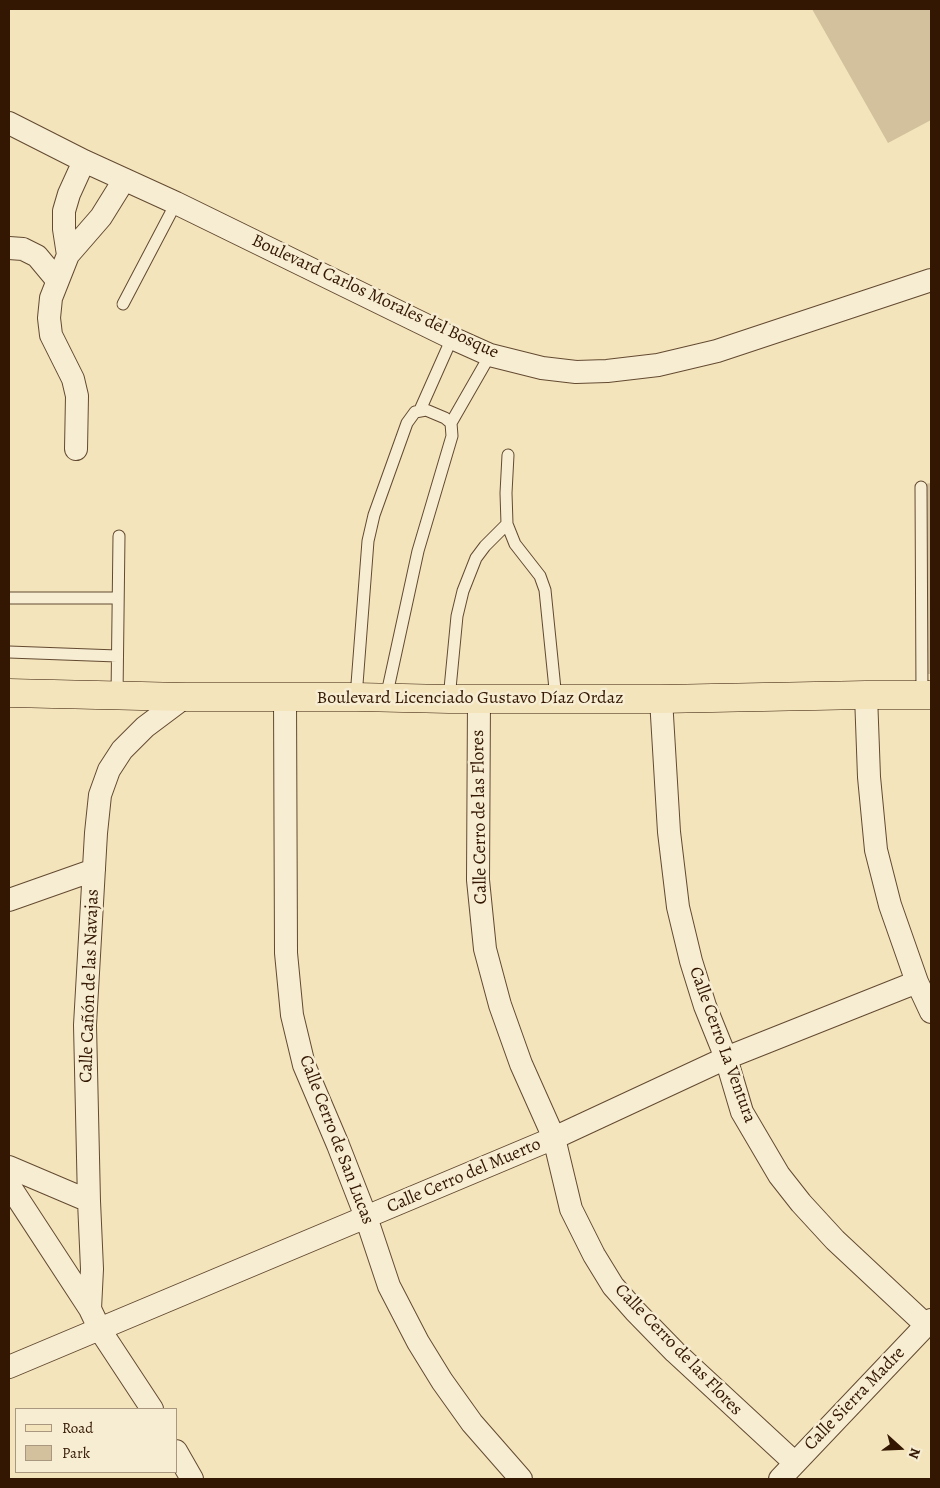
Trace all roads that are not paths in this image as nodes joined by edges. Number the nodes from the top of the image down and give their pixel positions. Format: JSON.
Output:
{"nodes":[{"id":1,"x":9,"y":123,"type":"edge"},
{"id":2,"x":84,"y":162,"type":"junction"},
{"id":3,"x":124,"y":180,"type":"junction"},
{"id":4,"x":176,"y":203,"type":"junction"},
{"id":5,"x":9,"y":248,"type":"edge"},
{"id":6,"x":68,"y":255,"type":"junction"},
{"id":7,"x":57,"y":280,"type":"junction"},
{"id":8,"x":931,"y":280,"type":"edge"},
{"id":9,"x":123,"y":304,"type":"dead end"},
{"id":10,"x":452,"y":338,"type":"junction"},
{"id":11,"x":490,"y":355,"type":"junction"},
{"id":12,"x":420,"y":410,"type":"junction"},
{"id":13,"x":450,"y":423,"type":"junction"},
{"id":14,"x":76,"y":449,"type":"dead end"},
{"id":15,"x":508,"y":456,"type":"dead end"},
{"id":16,"x":921,"y":487,"type":"dead end"},
{"id":17,"x":507,"y":524,"type":"junction"},
{"id":18,"x":119,"y":536,"type":"dead end"},
{"id":19,"x":9,"y":598,"type":"edge"},
{"id":20,"x":118,"y":598,"type":"junction"},
{"id":21,"x":9,"y":652,"type":"edge"},
{"id":22,"x":117,"y":656,"type":"junction"},
{"id":23,"x":9,"y":694,"type":"edge"},
{"id":24,"x":866,"y":695,"type":"junction"},
{"id":25,"x":927,"y":695,"type":"edge"},
{"id":26,"x":117,"y":696,"type":"junction"},
{"id":27,"x":184,"y":697,"type":"junction"},
{"id":28,"x":356,"y":697,"type":"junction"},
{"id":29,"x":285,"y":698,"type":"junction"},
{"id":30,"x":386,"y":698,"type":"junction"},
{"id":31,"x":449,"y":699,"type":"junction"},
{"id":32,"x":479,"y":699,"type":"junction"},
{"id":33,"x":556,"y":699,"type":"junction"},
{"id":34,"x":661,"y":699,"type":"junction"},
{"id":35,"x":94,"y":870,"type":"junction"},
{"id":36,"x":9,"y":900,"type":"edge"},
{"id":37,"x":917,"y":982,"type":"junction"},
{"id":38,"x":931,"y":1012,"type":"edge"},
{"id":39,"x":726,"y":1058,"type":"junction"},
{"id":40,"x":554,"y":1138,"type":"junction"},
{"id":41,"x":9,"y":1167,"type":"edge"},
{"id":42,"x":9,"y":1185,"type":"edge"},
{"id":43,"x":89,"y":1201,"type":"junction"},
{"id":44,"x":366,"y":1217,"type":"junction"},
{"id":45,"x":90,"y":1309,"type":"junction"},
{"id":46,"x":929,"y":1322,"type":"edge"},
{"id":47,"x":100,"y":1330,"type":"junction"},
{"id":48,"x":9,"y":1367,"type":"edge"},
{"id":49,"x":151,"y":1408,"type":"edge"},
{"id":50,"x":178,"y":1454,"type":"edge"},
{"id":51,"x":787,"y":1471,"type":"edge"},
{"id":52,"x":192,"y":1479,"type":"edge"},
{"id":53,"x":521,"y":1479,"type":"edge"}],
"edges":[{"from":1,"to":2,"type":"street","name":"Boulevard Carlos Morales del Bosque"},
{"from":2,"to":3,"type":"street","name":"Boulevard Carlos Morales del Bosque"},
{"from":2,"to":6,"type":"street"},
{"from":3,"to":4,"type":"street","name":"Boulevard Carlos Morales del Bosque"},
{"from":3,"to":6,"type":"street"},
{"from":4,"to":9,"type":"lane"},
{"from":4,"to":10,"type":"street","name":"Boulevard Carlos Morales del Bosque"},
{"from":5,"to":7,"type":"street"},
{"from":6,"to":7,"type":"street"},
{"from":7,"to":14,"type":"street"},
{"from":8,"to":11,"type":"street","name":"Boulevard Carlos Morales del Bosque"},
{"from":10,"to":11,"type":"street","name":"Boulevard Carlos Morales del Bosque"},
{"from":10,"to":12,"type":"lane"},
{"from":11,"to":13,"type":"lane"},
{"from":12,"to":13,"type":"lane"},
{"from":12,"to":28,"type":"lane"},
{"from":13,"to":30,"type":"lane"},
{"from":15,"to":17,"type":"lane"},
{"from":16,"to":25,"type":"lane"},
{"from":17,"to":31,"type":"lane"},
{"from":17,"to":33,"type":"lane"},
{"from":18,"to":20,"type":"lane"},
{"from":19,"to":20,"type":"lane"},
{"from":20,"to":22,"type":"lane"},
{"from":21,"to":22,"type":"lane"},
{"from":22,"to":26,"type":"lane"},
{"from":23,"to":26,"type":"main road","name":"Boulevard Licenciado Gustavo Díaz Ordaz"},
{"from":24,"to":25,"type":"main road","name":"Boulevard Licenciado Gustavo Díaz Ordaz"},
{"from":24,"to":34,"type":"main road","name":"Boulevard Licenciado Gustavo Díaz Ordaz"},
{"from":24,"to":37,"type":"street"},
{"from":26,"to":27,"type":"main road","name":"Boulevard Licenciado Gustavo Díaz Ordaz"},
{"from":27,"to":29,"type":"main road","name":"Boulevard Licenciado Gustavo Díaz Ordaz"},
{"from":27,"to":35,"type":"street","name":"Calle Cañón de las Navajas"},
{"from":28,"to":29,"type":"main road","name":"Boulevard Licenciado Gustavo Díaz Ordaz"},
{"from":28,"to":30,"type":"main road","name":"Boulevard Licenciado Gustavo Díaz Ordaz"},
{"from":29,"to":44,"type":"street","name":"Calle Cerro de San Lucas"},
{"from":30,"to":31,"type":"main road","name":"Boulevard Licenciado Gustavo Díaz Ordaz"},
{"from":31,"to":32,"type":"main road","name":"Boulevard Licenciado Gustavo Díaz Ordaz"},
{"from":32,"to":33,"type":"main road","name":"Boulevard Licenciado Gustavo Díaz Ordaz"},
{"from":32,"to":40,"type":"street","name":"Calle Cerro de las Flores"},
{"from":33,"to":34,"type":"main road","name":"Boulevard Licenciado Gustavo Díaz Ordaz"},
{"from":34,"to":39,"type":"street","name":"Calle Cerro La Ventura"},
{"from":35,"to":36,"type":"street"},
{"from":35,"to":43,"type":"street","name":"Calle Cañón de las Navajas"},
{"from":37,"to":38,"type":"street"},
{"from":37,"to":39,"type":"street","name":"Calle Cerro del Muerto"},
{"from":39,"to":40,"type":"street","name":"Calle Cerro del Muerto"},
{"from":39,"to":46,"type":"street","name":"Calle Cerro La Ventura"},
{"from":40,"to":44,"type":"street","name":"Calle Cerro del Muerto"},
{"from":40,"to":51,"type":"street","name":"Calle Cerro de las Flores"},
{"from":41,"to":43,"type":"street"},
{"from":42,"to":45,"type":"street"},
{"from":43,"to":45,"type":"street","name":"Calle Cañón de las Navajas"},
{"from":44,"to":47,"type":"street","name":"Calle Cerro del Muerto"},
{"from":44,"to":53,"type":"street","name":"Calle Cerro de San Lucas"},
{"from":45,"to":47,"type":"street"},
{"from":46,"to":51,"type":"street","name":"Calle Sierra Madre"},
{"from":47,"to":48,"type":"street","name":"Calle Cerro del Muerto"},
{"from":47,"to":49,"type":"street"},
{"from":50,"to":52,"type":"street"}]}
